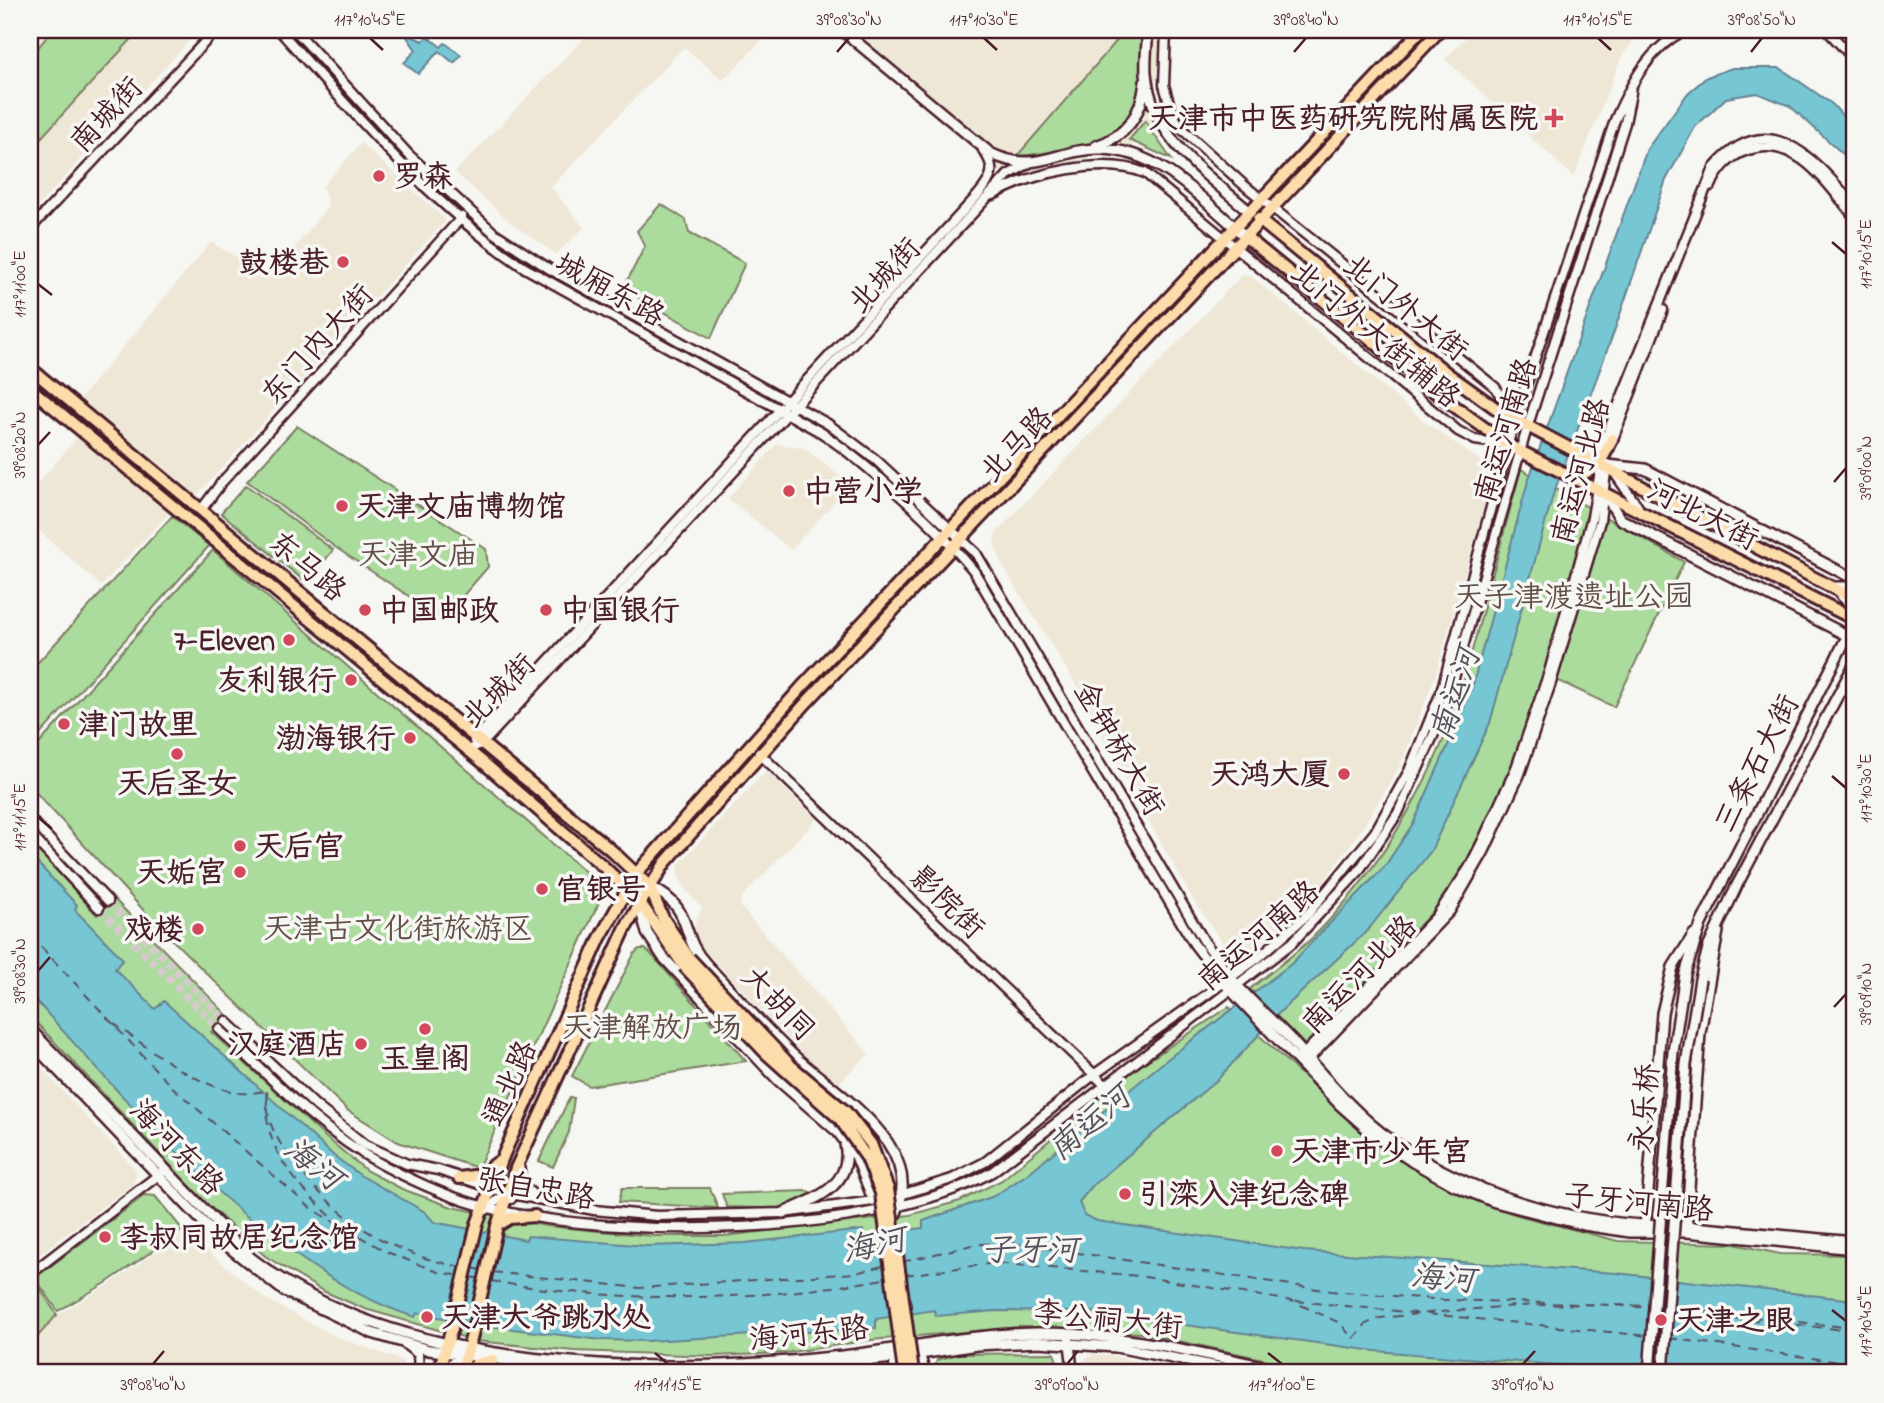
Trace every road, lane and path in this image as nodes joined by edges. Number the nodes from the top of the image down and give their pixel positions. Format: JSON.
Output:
{"nodes":[{"id":1,"x":216,"y":30,"type":"edge"},
{"id":2,"x":279,"y":30,"type":"edge"},
{"id":3,"x":296,"y":30,"type":"edge"},
{"id":4,"x":842,"y":30,"type":"edge"},
{"id":5,"x":1148,"y":30,"type":"edge"},
{"id":6,"x":1166,"y":30,"type":"edge"},
{"id":7,"x":1422,"y":30,"type":"edge"},
{"id":8,"x":1440,"y":30,"type":"edge"},
{"id":9,"x":1685,"y":30,"type":"edge"},
{"id":10,"x":1826,"y":30,"type":"edge"},
{"id":11,"x":1854,"y":59,"type":"edge"},
{"id":12,"x":1146,"y":73,"type":"junction"},
{"id":13,"x":1633,"y":80,"type":"junction"},
{"id":14,"x":981,"y":148,"type":"junction"},
{"id":15,"x":1077,"y":152,"type":"junction"},
{"id":16,"x":1028,"y":164,"type":"junction"},
{"id":17,"x":1262,"y":200,"type":"junction"},
{"id":18,"x":985,"y":201,"type":"junction"},
{"id":19,"x":1854,"y":205,"type":"edge"},
{"id":20,"x":1273,"y":209,"type":"junction"},
{"id":21,"x":467,"y":211,"type":"junction"},
{"id":22,"x":1250,"y":212,"type":"junction"},
{"id":23,"x":1854,"y":216,"type":"edge"},
{"id":24,"x":460,"y":220,"type":"junction"},
{"id":25,"x":1261,"y":222,"type":"junction"},
{"id":26,"x":1235,"y":228,"type":"junction"},
{"id":27,"x":30,"y":229,"type":"edge"},
{"id":28,"x":1246,"y":237,"type":"junction"},
{"id":29,"x":1226,"y":238,"type":"junction"},
{"id":30,"x":1236,"y":247,"type":"junction"},
{"id":31,"x":30,"y":368,"type":"edge"},
{"id":32,"x":30,"y":388,"type":"edge"},
{"id":33,"x":791,"y":403,"type":"junction"},
{"id":34,"x":784,"y":412,"type":"junction"},
{"id":35,"x":1515,"y":418,"type":"junction"},
{"id":36,"x":1046,"y":428,"type":"junction"},
{"id":37,"x":1533,"y":428,"type":"junction"},
{"id":38,"x":1056,"y":437,"type":"junction"},
{"id":39,"x":1609,"y":438,"type":"junction"},
{"id":40,"x":1508,"y":445,"type":"junction"},
{"id":41,"x":1524,"y":452,"type":"junction"},
{"id":42,"x":1580,"y":452,"type":"junction"},
{"id":43,"x":1607,"y":463,"type":"junction"},
{"id":44,"x":1570,"y":476,"type":"junction"},
{"id":45,"x":1601,"y":490,"type":"junction"},
{"id":46,"x":201,"y":510,"type":"junction"},
{"id":47,"x":1640,"y":510,"type":"junction"},
{"id":48,"x":950,"y":528,"type":"junction"},
{"id":49,"x":941,"y":537,"type":"junction"},
{"id":50,"x":960,"y":538,"type":"junction"},
{"id":51,"x":951,"y":547,"type":"junction"},
{"id":52,"x":1854,"y":579,"type":"edge"},
{"id":53,"x":1830,"y":586,"type":"junction"},
{"id":54,"x":1854,"y":587,"type":"edge"},
{"id":55,"x":1854,"y":599,"type":"edge"},
{"id":56,"x":1822,"y":602,"type":"junction"},
{"id":57,"x":1854,"y":609,"type":"edge"},
{"id":58,"x":1853,"y":628,"type":"edge"},
{"id":59,"x":1854,"y":665,"type":"edge"},
{"id":60,"x":480,"y":741,"type":"junction"},
{"id":61,"x":468,"y":750,"type":"junction"},
{"id":62,"x":759,"y":753,"type":"junction"},
{"id":63,"x":30,"y":819,"type":"edge"},
{"id":64,"x":30,"y":834,"type":"edge"},
{"id":65,"x":636,"y":874,"type":"junction"},
{"id":66,"x":649,"y":886,"type":"junction"},
{"id":67,"x":626,"y":888,"type":"junction"},
{"id":68,"x":108,"y":901,"type":"tunnel mouth"},
{"id":69,"x":639,"y":901,"type":"junction"},
{"id":70,"x":99,"y":908,"type":"tunnel mouth"},
{"id":71,"x":1701,"y":924,"type":"junction"},
{"id":72,"x":1719,"y":924,"type":"junction"},
{"id":73,"x":686,"y":962,"type":"junction"},
{"id":74,"x":1685,"y":974,"type":"joint"},
{"id":75,"x":1700,"y":979,"type":"joint"},
{"id":76,"x":1228,"y":981,"type":"junction"},
{"id":77,"x":1234,"y":990,"type":"junction"},
{"id":78,"x":226,"y":1021,"type":"tunnel mouth"},
{"id":79,"x":30,"y":1029,"type":"edge"},
{"id":80,"x":219,"y":1029,"type":"tunnel mouth"},
{"id":81,"x":30,"y":1041,"type":"edge"},
{"id":82,"x":1303,"y":1060,"type":"junction"},
{"id":83,"x":1095,"y":1074,"type":"junction"},
{"id":84,"x":1104,"y":1084,"type":"junction"},
{"id":85,"x":843,"y":1139,"type":"junction"},
{"id":86,"x":504,"y":1154,"type":"junction"},
{"id":87,"x":519,"y":1161,"type":"junction"},
{"id":88,"x":161,"y":1173,"type":"junction"},
{"id":89,"x":459,"y":1178,"type":"junction"},
{"id":90,"x":489,"y":1188,"type":"junction"},
{"id":91,"x":899,"y":1195,"type":"junction"},
{"id":92,"x":506,"y":1196,"type":"junction"},
{"id":93,"x":542,"y":1200,"type":"junction"},
{"id":94,"x":876,"y":1202,"type":"junction"},
{"id":95,"x":485,"y":1207,"type":"junction"},
{"id":96,"x":901,"y":1208,"type":"junction"},
{"id":97,"x":502,"y":1211,"type":"junction"},
{"id":98,"x":883,"y":1211,"type":"junction"},
{"id":99,"x":783,"y":1213,"type":"junction"},
{"id":100,"x":535,"y":1216,"type":"junction"},
{"id":101,"x":497,"y":1226,"type":"junction"},
{"id":102,"x":1645,"y":1228,"type":"junction"},
{"id":103,"x":1686,"y":1229,"type":"junction"},
{"id":104,"x":1854,"y":1242,"type":"edge"},
{"id":105,"x":1854,"y":1249,"type":"edge"},
{"id":106,"x":30,"y":1274,"type":"edge"},
{"id":107,"x":1073,"y":1338,"type":"junction"},
{"id":108,"x":400,"y":1342,"type":"junction"},
{"id":109,"x":898,"y":1347,"type":"junction"},
{"id":110,"x":447,"y":1348,"type":"junction"},
{"id":111,"x":917,"y":1349,"type":"junction"},
{"id":112,"x":465,"y":1353,"type":"junction"},
{"id":113,"x":895,"y":1359,"type":"junction"},
{"id":114,"x":493,"y":1360,"type":"junction"},
{"id":115,"x":704,"y":1371,"type":"edge"},
{"id":116,"x":419,"y":1373,"type":"edge"},
{"id":117,"x":440,"y":1373,"type":"edge"},
{"id":118,"x":461,"y":1373,"type":"edge"},
{"id":119,"x":470,"y":1373,"type":"edge"},
{"id":120,"x":600,"y":1373,"type":"edge"},
{"id":121,"x":741,"y":1373,"type":"edge"},
{"id":122,"x":894,"y":1373,"type":"edge"},
{"id":123,"x":904,"y":1373,"type":"edge"},
{"id":124,"x":913,"y":1373,"type":"edge"},
{"id":125,"x":925,"y":1373,"type":"edge"},
{"id":126,"x":1076,"y":1373,"type":"edge"},
{"id":127,"x":1249,"y":1373,"type":"edge"},
{"id":128,"x":1296,"y":1373,"type":"edge"},
{"id":129,"x":1649,"y":1373,"type":"edge"},
{"id":130,"x":1663,"y":1373,"type":"edge"}],
"edges":[{"from":1,"to":27,"type":"street","name":"南城街"},
{"from":2,"to":24,"type":"street","name":"城厢东路"},
{"from":3,"to":21,"type":"street","name":"城厢东路"},
{"from":4,"to":14,"type":"main road"},
{"from":5,"to":12,"type":"main road"},
{"from":6,"to":17,"type":"street","name":"北门外大街辅路"},
{"from":7,"to":17,"type":"main road","name":"北马路"},
{"from":8,"to":20,"type":"main road","name":"北马路"},
{"from":9,"to":13,"type":"street","name":"南运河南路"},
{"from":10,"to":11,"type":"street"},
{"from":12,"to":15,"type":"main road"},
{"from":12,"to":22,"type":"main road"},
{"from":13,"to":35,"type":"street","name":"南运河南路"},
{"from":13,"to":37,"type":"street","name":"南运河南路"},
{"from":14,"to":16,"type":"main road"},
{"from":14,"to":33,"type":"street","name":"北城街"},
{"from":15,"to":16,"type":"main road"},
{"from":15,"to":26,"type":"main road"},
{"from":16,"to":18,"type":"street","name":"北城街"},
{"from":17,"to":20,"type":"street","name":"北门外大街辅路"},
{"from":17,"to":22,"type":"main road","name":"北马路"},
{"from":18,"to":29,"type":"street","name":"北门外大街辅路"},
{"from":18,"to":33,"type":"street","name":"北城街"},
{"from":19,"to":39,"type":"street","name":"南运河北路"},
{"from":20,"to":25,"type":"main road","name":"北马路"},
{"from":20,"to":35,"type":"street","name":"北门外大街辅路"},
{"from":21,"to":24,"type":"street","name":"东门内大街"},
{"from":21,"to":33,"type":"street","name":"城厢东路"},
{"from":22,"to":25,"type":"main road","name":"北门外大街"},
{"from":22,"to":26,"type":"main road","name":"北马路"},
{"from":23,"to":39,"type":"street","name":"南运河北路"},
{"from":24,"to":34,"type":"street","name":"城厢东路"},
{"from":24,"to":46,"type":"street","name":"东门内大街"},
{"from":25,"to":28,"type":"main road","name":"北马路"},
{"from":25,"to":35,"type":"main road","name":"北门外大街"},
{"from":26,"to":28,"type":"main road"},
{"from":26,"to":29,"type":"main road","name":"北马路"},
{"from":28,"to":30,"type":"main road","name":"北马路"},
{"from":28,"to":40,"type":"main road","name":"北门外大街"},
{"from":29,"to":30,"type":"street","name":"北门外大街辅路"},
{"from":29,"to":36,"type":"main road","name":"北马路"},
{"from":30,"to":38,"type":"main road","name":"北马路"},
{"from":30,"to":40,"type":"street","name":"北门外大街辅路"},
{"from":31,"to":46,"type":"main road","name":"东马路"},
{"from":32,"to":61,"type":"main road","name":"东马路"},
{"from":33,"to":34,"type":"street","name":"北城街"},
{"from":33,"to":48,"type":"street","name":"城厢东路"},
{"from":34,"to":49,"type":"street","name":"城厢东路"},
{"from":34,"to":60,"type":"street","name":"北城街"},
{"from":35,"to":37,"type":"main road","name":"北门外大街"},
{"from":35,"to":40,"type":"street","name":"南运河南路"},
{"from":36,"to":38,"type":"main road"},
{"from":36,"to":48,"type":"main road","name":"北马路"},
{"from":37,"to":41,"type":"street","name":"南运河南路"},
{"from":37,"to":42,"type":"main road","name":"河北大街"},
{"from":38,"to":50,"type":"main road","name":"北马路"},
{"from":39,"to":42,"type":"street"},
{"from":39,"to":43,"type":"main road"},
{"from":40,"to":41,"type":"main road","name":"北门外大街"},
{"from":40,"to":76,"type":"street","name":"南运河南路"},
{"from":41,"to":44,"type":"main road","name":"河北大街"},
{"from":41,"to":77,"type":"street","name":"南运河南路"},
{"from":42,"to":43,"type":"main road","name":"河北大街"},
{"from":43,"to":44,"type":"main road"},
{"from":43,"to":45,"type":"street","name":"南运河北路"},
{"from":43,"to":47,"type":"street"},
{"from":43,"to":52,"type":"main road"},
{"from":43,"to":53,"type":"main road","name":"河北大街"},
{"from":44,"to":45,"type":"main road","name":"河北大街"},
{"from":45,"to":47,"type":"main road","name":"河北大街"},
{"from":45,"to":58,"type":"main road"},
{"from":45,"to":82,"type":"street","name":"南运河北路"},
{"from":46,"to":60,"type":"main road","name":"东马路"},
{"from":47,"to":56,"type":"main road","name":"河北大街"},
{"from":48,"to":49,"type":"main road","name":"北马路"},
{"from":48,"to":50,"type":"street","name":"金钟桥大街"},
{"from":49,"to":51,"type":"street","name":"城厢东路"},
{"from":49,"to":65,"type":"main road","name":"北马路"},
{"from":50,"to":51,"type":"main road","name":"北马路"},
{"from":50,"to":76,"type":"street","name":"金钟桥大街"},
{"from":51,"to":62,"type":"main road","name":"北马路"},
{"from":51,"to":76,"type":"street","name":"金钟桥大街"},
{"from":53,"to":54,"type":"main road"},
{"from":53,"to":55,"type":"main road","name":"河北大街"},
{"from":53,"to":57,"type":"main road"},
{"from":56,"to":57,"type":"main road"},
{"from":56,"to":58,"type":"main road"},
{"from":58,"to":71,"type":"main road","name":"三条石大街"},
{"from":59,"to":72,"type":"main road","name":"三条石大街"},
{"from":60,"to":61,"type":"street","name":"北城街"},
{"from":60,"to":65,"type":"main road","name":"东马路"},
{"from":61,"to":67,"type":"main road","name":"东马路"},
{"from":62,"to":66,"type":"main road","name":"北马路"},
{"from":62,"to":83,"type":"street","name":"影院街"},
{"from":63,"to":68,"type":"street"},
{"from":64,"to":70,"type":"street"},
{"from":65,"to":66,"type":"main road","name":"东马路"},
{"from":65,"to":67,"type":"main road","name":"北马路"},
{"from":66,"to":69,"type":"main road","name":"北马路"},
{"from":66,"to":73,"type":"main road"},
{"from":66,"to":91,"type":"main road","name":"大胡同"},
{"from":67,"to":69,"type":"main road","name":"东马路"},
{"from":67,"to":86,"type":"main road","name":"通北路"},
{"from":69,"to":73,"type":"main road"},
{"from":69,"to":85,"type":"main road","name":"大胡同"},
{"from":69,"to":87,"type":"main road","name":"通北路"},
{"from":71,"to":74,"type":"main road","name":"三条石大街"},
{"from":71,"to":102,"type":"main road","name":"三条石大街"},
{"from":72,"to":75,"type":"main road","name":"三条石大街"},
{"from":72,"to":103,"type":"main road","name":"三条石大街"},
{"from":73,"to":123,"type":"main road","bridge":true},
{"from":73,"to":124,"type":"main road","bridge":true},
{"from":74,"to":129,"type":"main road","name":"永乐桥","bridge":true},
{"from":75,"to":130,"type":"main road","name":"永乐桥","bridge":true},
{"from":76,"to":77,"type":"main road","name":"子牙河南路"},
{"from":76,"to":83,"type":"street","name":"南运河南路"},
{"from":77,"to":82,"type":"main road","name":"子牙河南路"},
{"from":77,"to":84,"type":"street","name":"南运河南路"},
{"from":78,"to":89,"type":"street","name":"张自忠路"},
{"from":79,"to":88,"type":"main road","name":"海河东路"},
{"from":80,"to":95,"type":"street","name":"张自忠路"},
{"from":81,"to":88,"type":"main road","name":"海河东路"},
{"from":82,"to":102,"type":"main road","name":"子牙河南路"},
{"from":83,"to":84,"type":"street","name":"影院街"},
{"from":83,"to":91,"type":"street","name":"南运河南路"},
{"from":84,"to":96,"type":"street","name":"南运河南路"},
{"from":85,"to":94,"type":"main road","name":"大胡同"},
{"from":85,"to":99,"type":"main road"},
{"from":86,"to":89,"type":"main road"},
{"from":86,"to":90,"type":"main road","name":"通北路"},
{"from":87,"to":92,"type":"main road","name":"通北路"},
{"from":87,"to":93,"type":"street"},
{"from":88,"to":106,"type":"street"},
{"from":88,"to":108,"type":"main road","name":"海河东路"},
{"from":88,"to":110,"type":"main road","name":"海河东路"},
{"from":89,"to":90,"type":"street","name":"张自忠路"},
{"from":90,"to":92,"type":"street","name":"张自忠路"},
{"from":90,"to":95,"type":"main road","name":"通北路"},
{"from":91,"to":94,"type":"street","name":"张自忠路"},
{"from":91,"to":96,"type":"main road","name":"大胡同"},
{"from":92,"to":93,"type":"street","name":"张自忠路"},
{"from":92,"to":95,"type":"street"},
{"from":92,"to":97,"type":"main road","name":"通北路"},
{"from":93,"to":99,"type":"street","name":"张自忠路"},
{"from":94,"to":98,"type":"main road","name":"大胡同"},
{"from":94,"to":99,"type":"street","name":"张自忠路"},
{"from":95,"to":97,"type":"street","name":"张自忠路"},
{"from":95,"to":110,"type":"main road","name":"通北路","bridge":true},
{"from":96,"to":98,"type":"street","name":"张自忠路"},
{"from":96,"to":98,"type":"main road","name":"大胡同"},
{"from":97,"to":100,"type":"street","name":"张自忠路"},
{"from":97,"to":101,"type":"main road","name":"通北路"},
{"from":98,"to":100,"type":"street","name":"张自忠路"},
{"from":100,"to":101,"type":"main road"},
{"from":101,"to":112,"type":"main road","name":"通北路","bridge":true},
{"from":102,"to":103,"type":"main road","name":"子牙河南路"},
{"from":103,"to":104,"type":"main road","name":"子牙河南路"},
{"from":103,"to":105,"type":"main road","name":"子牙河南路"},
{"from":107,"to":111,"type":"main road","name":"李公祠大街"},
{"from":107,"to":126,"type":"street"},
{"from":107,"to":127,"type":"main road","name":"李公祠大街"},
{"from":107,"to":128,"type":"main road","name":"李公祠大街"},
{"from":108,"to":110,"type":"main road","name":"海河东路"},
{"from":108,"to":116,"type":"street"},
{"from":109,"to":111,"type":"main road","name":"海河东路"},
{"from":109,"to":111,"type":"main road"},
{"from":109,"to":113,"type":"main road"},
{"from":109,"to":115,"type":"main road","name":"海河东路"},
{"from":110,"to":112,"type":"main road","name":"海河东路"},
{"from":110,"to":117,"type":"main road","name":"通北路"},
{"from":111,"to":113,"type":"main road","name":"海河东路"},
{"from":111,"to":125,"type":"main road"},
{"from":112,"to":114,"type":"main road","name":"海河东路"},
{"from":112,"to":115,"type":"main road","name":"海河东路"},
{"from":112,"to":117,"type":"main road"},
{"from":112,"to":118,"type":"main road","name":"通北路"},
{"from":113,"to":121,"type":"main road","name":"海河东路"},
{"from":113,"to":122,"type":"main road"},
{"from":114,"to":119,"type":"main road"},
{"from":114,"to":120,"type":"main road","name":"海河东路"}]}
